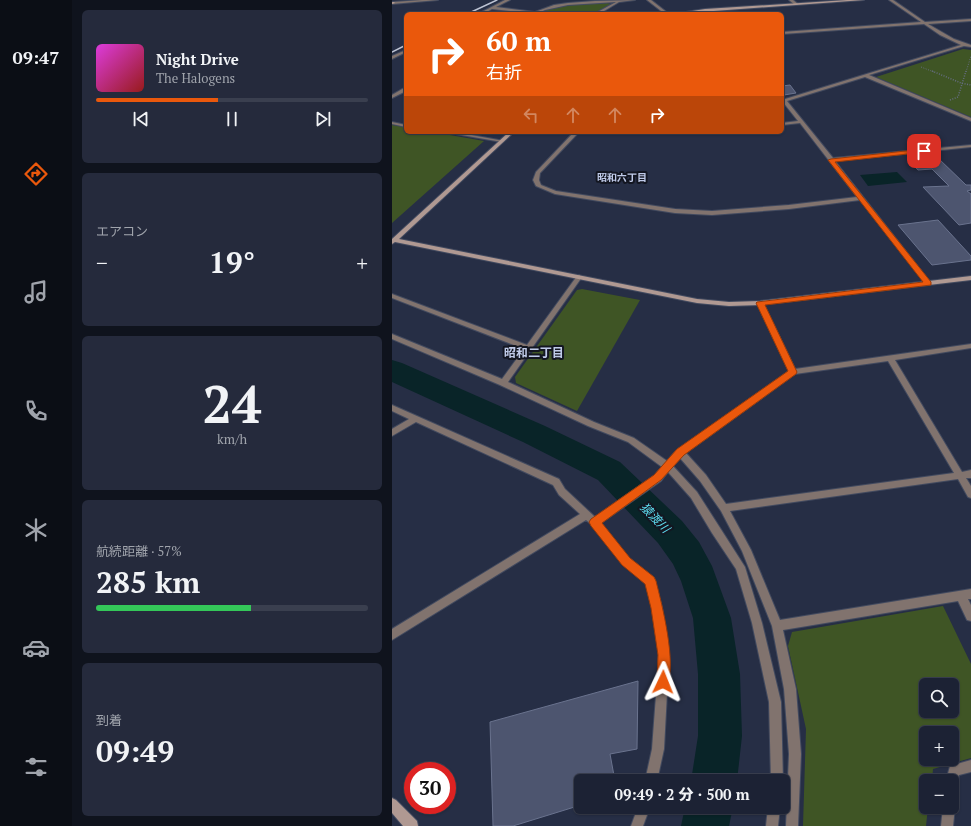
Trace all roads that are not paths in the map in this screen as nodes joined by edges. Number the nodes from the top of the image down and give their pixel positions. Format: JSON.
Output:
{"nodes":[{"id":1,"x":436,"y":0,"type":"edge"},
{"id":2,"x":508,"y":0,"type":"edge"},
{"id":3,"x":633,"y":0,"type":"edge"},
{"id":4,"x":649,"y":0,"type":"edge"},
{"id":5,"x":791,"y":0,"type":"edge"},
{"id":6,"x":862,"y":0,"type":"edge"},
{"id":7,"x":891,"y":0,"type":"edge"},
{"id":8,"x":620,"y":1,"type":"edge"},
{"id":9,"x":392,"y":3,"type":"edge"},
{"id":10,"x":796,"y":4,"type":"junction"},
{"id":11,"x":492,"y":8,"type":"junction"},
{"id":12,"x":484,"y":12,"type":"edge"},
{"id":13,"x":526,"y":12,"type":"edge"},
{"id":14,"x":536,"y":12,"type":"edge"},
{"id":15,"x":600,"y":12,"type":"edge"},
{"id":16,"x":664,"y":12,"type":"edge"},
{"id":17,"x":690,"y":12,"type":"edge"},
{"id":18,"x":971,"y":20,"type":"edge"},
{"id":19,"x":924,"y":23,"type":"junction"},
{"id":20,"x":784,"y":33,"type":"edge"},
{"id":21,"x":963,"y":45,"type":"junction"},
{"id":22,"x":971,"y":46,"type":"edge"},
{"id":23,"x":404,"y":52,"type":"edge"},
{"id":24,"x":401,"y":54,"type":"junction"},
{"id":25,"x":404,"y":55,"type":"edge"},
{"id":26,"x":392,"y":58,"type":"edge"},
{"id":27,"x":867,"y":76,"type":"junction"},
{"id":28,"x":404,"y":90,"type":"edge"},
{"id":29,"x":392,"y":97,"type":"edge"},
{"id":30,"x":784,"y":101,"type":"edge"},
{"id":31,"x":784,"y":102,"type":"edge"},
{"id":32,"x":971,"y":120,"type":"edge"},
{"id":33,"x":801,"y":122,"type":"junction"},
{"id":34,"x":392,"y":123,"type":"edge"},
{"id":35,"x":784,"y":124,"type":"edge"},
{"id":36,"x":404,"y":126,"type":"edge"},
{"id":37,"x":458,"y":134,"type":"edge"},
{"id":38,"x":510,"y":134,"type":"edge"},
{"id":39,"x":575,"y":134,"type":"edge"},
{"id":40,"x":502,"y":141,"type":"junction"},
{"id":41,"x":971,"y":146,"type":"edge"},
{"id":42,"x":831,"y":160,"type":"junction"},
{"id":43,"x":861,"y":198,"type":"junction"},
{"id":44,"x":393,"y":241,"type":"edge"},
{"id":45,"x":579,"y":277,"type":"junction"},
{"id":46,"x":971,"y":278,"type":"edge"},
{"id":47,"x":928,"y":283,"type":"junction"},
{"id":48,"x":392,"y":296,"type":"edge"},
{"id":49,"x":760,"y":303,"type":"junction"},
{"id":50,"x":392,"y":336,"type":"edge"},
{"id":51,"x":971,"y":346,"type":"edge"},
{"id":52,"x":528,"y":348,"type":"junction"},
{"id":53,"x":890,"y":358,"type":"junction"},
{"id":54,"x":793,"y":372,"type":"junction"},
{"id":55,"x":503,"y":382,"type":"junction"},
{"id":56,"x":392,"y":408,"type":"edge"},
{"id":57,"x":415,"y":419,"type":"junction"},
{"id":58,"x":392,"y":433,"type":"edge"},
{"id":59,"x":680,"y":452,"type":"junction"},
{"id":60,"x":668,"y":466,"type":"junction"},
{"id":61,"x":971,"y":474,"type":"edge"},
{"id":62,"x":960,"y":475,"type":"junction"},
{"id":63,"x":971,"y":494,"type":"edge"},
{"id":64,"x":724,"y":508,"type":"junction"},
{"id":65,"x":586,"y":515,"type":"junction"},
{"id":66,"x":595,"y":522,"type":"junction"},
{"id":67,"x":966,"y":595,"type":"edge"},
{"id":68,"x":971,"y":616,"type":"edge"},
{"id":69,"x":777,"y":626,"type":"junction"},
{"id":70,"x":392,"y":635,"type":"edge"},
{"id":71,"x":971,"y":766,"type":"edge"},
{"id":72,"x":653,"y":774,"type":"edge"},
{"id":73,"x":777,"y":774,"type":"edge"},
{"id":74,"x":954,"y":774,"type":"edge"},
{"id":75,"x":392,"y":804,"type":"edge"},
{"id":76,"x":641,"y":814,"type":"edge"},
{"id":77,"x":773,"y":814,"type":"edge"},
{"id":78,"x":948,"y":814,"type":"edge"},
{"id":79,"x":412,"y":826,"type":"edge"},
{"id":80,"x":637,"y":826,"type":"edge"},
{"id":81,"x":772,"y":826,"type":"edge"},
{"id":82,"x":792,"y":826,"type":"edge"},
{"id":83,"x":947,"y":826,"type":"edge"}],
"edges":[{"from":1,"to":9,"type":"street"},
{"from":2,"to":11,"type":"street"},
{"from":3,"to":8,"type":"street"},
{"from":4,"to":16,"type":"street"},
{"from":5,"to":10,"type":"street"},
{"from":6,"to":10,"type":"street"},
{"from":7,"to":19,"type":"street"},
{"from":8,"to":14,"type":"street"},
{"from":8,"to":15,"type":"street"},
{"from":10,"to":17,"type":"street"},
{"from":11,"to":12,"type":"street"},
{"from":11,"to":13,"type":"street"},
{"from":18,"to":19,"type":"street"},
{"from":19,"to":20,"type":"street"},
{"from":19,"to":21,"type":"street"},
{"from":21,"to":22,"type":"street"},
{"from":21,"to":27,"type":"street"},
{"from":23,"to":24,"type":"street"},
{"from":24,"to":25,"type":"street"},
{"from":24,"to":26,"type":"street"},
{"from":27,"to":30,"type":"street"},
{"from":27,"to":32,"type":"street"},
{"from":28,"to":29,"type":"street"},
{"from":31,"to":33,"type":"street"},
{"from":33,"to":35,"type":"street"},
{"from":33,"to":42,"type":"street"},
{"from":34,"to":36,"type":"street"},
{"from":37,"to":40,"type":"street"},
{"from":38,"to":40,"type":"street"},
{"from":39,"to":43,"type":"street"},
{"from":40,"to":44,"type":"street"},
{"from":41,"to":42,"type":"street"},
{"from":42,"to":43,"type":"street"},
{"from":43,"to":47,"type":"street"},
{"from":44,"to":45,"type":"street"},
{"from":45,"to":49,"type":"street"},
{"from":45,"to":52,"type":"street"},
{"from":46,"to":47,"type":"street"},
{"from":47,"to":49,"type":"street"},
{"from":48,"to":52,"type":"street"},
{"from":49,"to":54,"type":"street"},
{"from":50,"to":55,"type":"street"},
{"from":51,"to":53,"type":"street"},
{"from":52,"to":55,"type":"street"},
{"from":53,"to":54,"type":"street"},
{"from":53,"to":62,"type":"street"},
{"from":54,"to":59,"type":"street"},
{"from":55,"to":60,"type":"street"},
{"from":56,"to":57,"type":"street"},
{"from":57,"to":58,"type":"street"},
{"from":57,"to":65,"type":"street"},
{"from":59,"to":60,"type":"street"},
{"from":59,"to":64,"type":"street"},
{"from":60,"to":66,"type":"street"},
{"from":60,"to":73,"type":"street"},
{"from":61,"to":62,"type":"street"},
{"from":62,"to":63,"type":"street"},
{"from":62,"to":64,"type":"street"},
{"from":64,"to":69,"type":"street"},
{"from":65,"to":66,"type":"street"},
{"from":65,"to":70,"type":"street"},
{"from":66,"to":72,"type":"street"},
{"from":67,"to":68,"type":"street"},
{"from":67,"to":69,"type":"street"},
{"from":69,"to":82,"type":"street"},
{"from":71,"to":74,"type":"street"},
{"from":75,"to":79,"type":"street"},
{"from":76,"to":80,"type":"street"},
{"from":77,"to":81,"type":"street"},
{"from":78,"to":83,"type":"street"}]}
